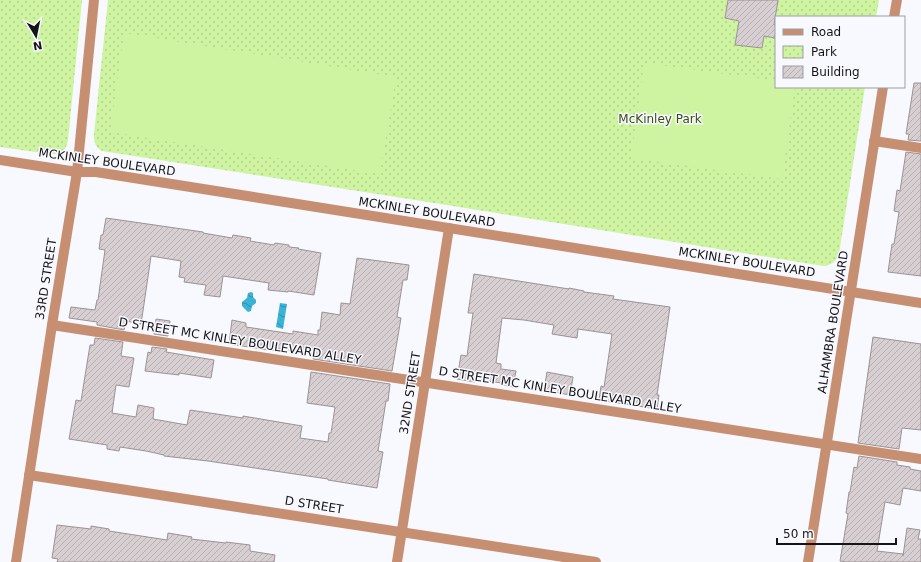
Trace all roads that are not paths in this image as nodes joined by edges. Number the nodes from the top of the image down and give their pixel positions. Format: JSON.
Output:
{"nodes":[{"id":1,"x":94,"y":0,"type":"edge"},
{"id":2,"x":897,"y":0,"type":"edge"},
{"id":3,"x":894,"y":16,"type":"edge"},
{"id":4,"x":883,"y":88,"type":"edge"},
{"id":5,"x":874,"y":141,"type":"junction"},
{"id":6,"x":921,"y":148,"type":"edge"},
{"id":7,"x":0,"y":160,"type":"edge"},
{"id":8,"x":77,"y":172,"type":"junction"},
{"id":9,"x":449,"y":228,"type":"junction"},
{"id":10,"x":850,"y":292,"type":"junction"},
{"id":11,"x":921,"y":303,"type":"edge"},
{"id":12,"x":52,"y":325,"type":"junction"},
{"id":13,"x":425,"y":382,"type":"junction"},
{"id":14,"x":826,"y":445,"type":"junction"},
{"id":15,"x":921,"y":459,"type":"edge"},
{"id":16,"x":29,"y":474,"type":"junction"},
{"id":17,"x":402,"y":532,"type":"junction"},
{"id":18,"x":16,"y":562,"type":"edge"},
{"id":19,"x":397,"y":562,"type":"edge"},
{"id":20,"x":596,"y":562,"type":"edge"},
{"id":21,"x":808,"y":562,"type":"edge"}],
"edges":[{"from":1,"to":8,"type":"street","name":"33RD STREET"},
{"from":2,"to":3,"type":"street"},
{"from":4,"to":5,"type":"street","name":"ALHAMBRA BOULEVARD"},
{"from":5,"to":6,"type":"street"},
{"from":5,"to":10,"type":"street","name":"ALHAMBRA BOULEVARD"},
{"from":7,"to":8,"type":"street","name":"MCKINLEY BOULEVARD"},
{"from":8,"to":9,"type":"street","name":"MCKINLEY BOULEVARD"},
{"from":8,"to":12,"type":"street","name":"33RD STREET"},
{"from":9,"to":10,"type":"street","name":"MCKINLEY BOULEVARD"},
{"from":9,"to":13,"type":"street","name":"32ND STREET"},
{"from":10,"to":11,"type":"street","name":"MCKINLEY BOULEVARD"},
{"from":10,"to":14,"type":"street","name":"ALHAMBRA BOULEVARD"},
{"from":12,"to":13,"type":"street","name":"D STREET MC KINLEY BOULEVARD ALLEY"},
{"from":12,"to":16,"type":"street","name":"33RD STREET"},
{"from":13,"to":14,"type":"street","name":"D STREET MC KINLEY BOULEVARD ALLEY"},
{"from":13,"to":17,"type":"street","name":"32ND STREET"},
{"from":14,"to":15,"type":"street","name":"D STREET MC KINLEY BOULEVARD ALLEY"},
{"from":14,"to":21,"type":"street","name":"ALHAMBRA BOULEVARD"},
{"from":16,"to":17,"type":"street","name":"D STREET"},
{"from":16,"to":18,"type":"street","name":"33RD STREET"},
{"from":17,"to":19,"type":"street","name":"32ND STREET"},
{"from":17,"to":20,"type":"street","name":"D STREET"}]}
